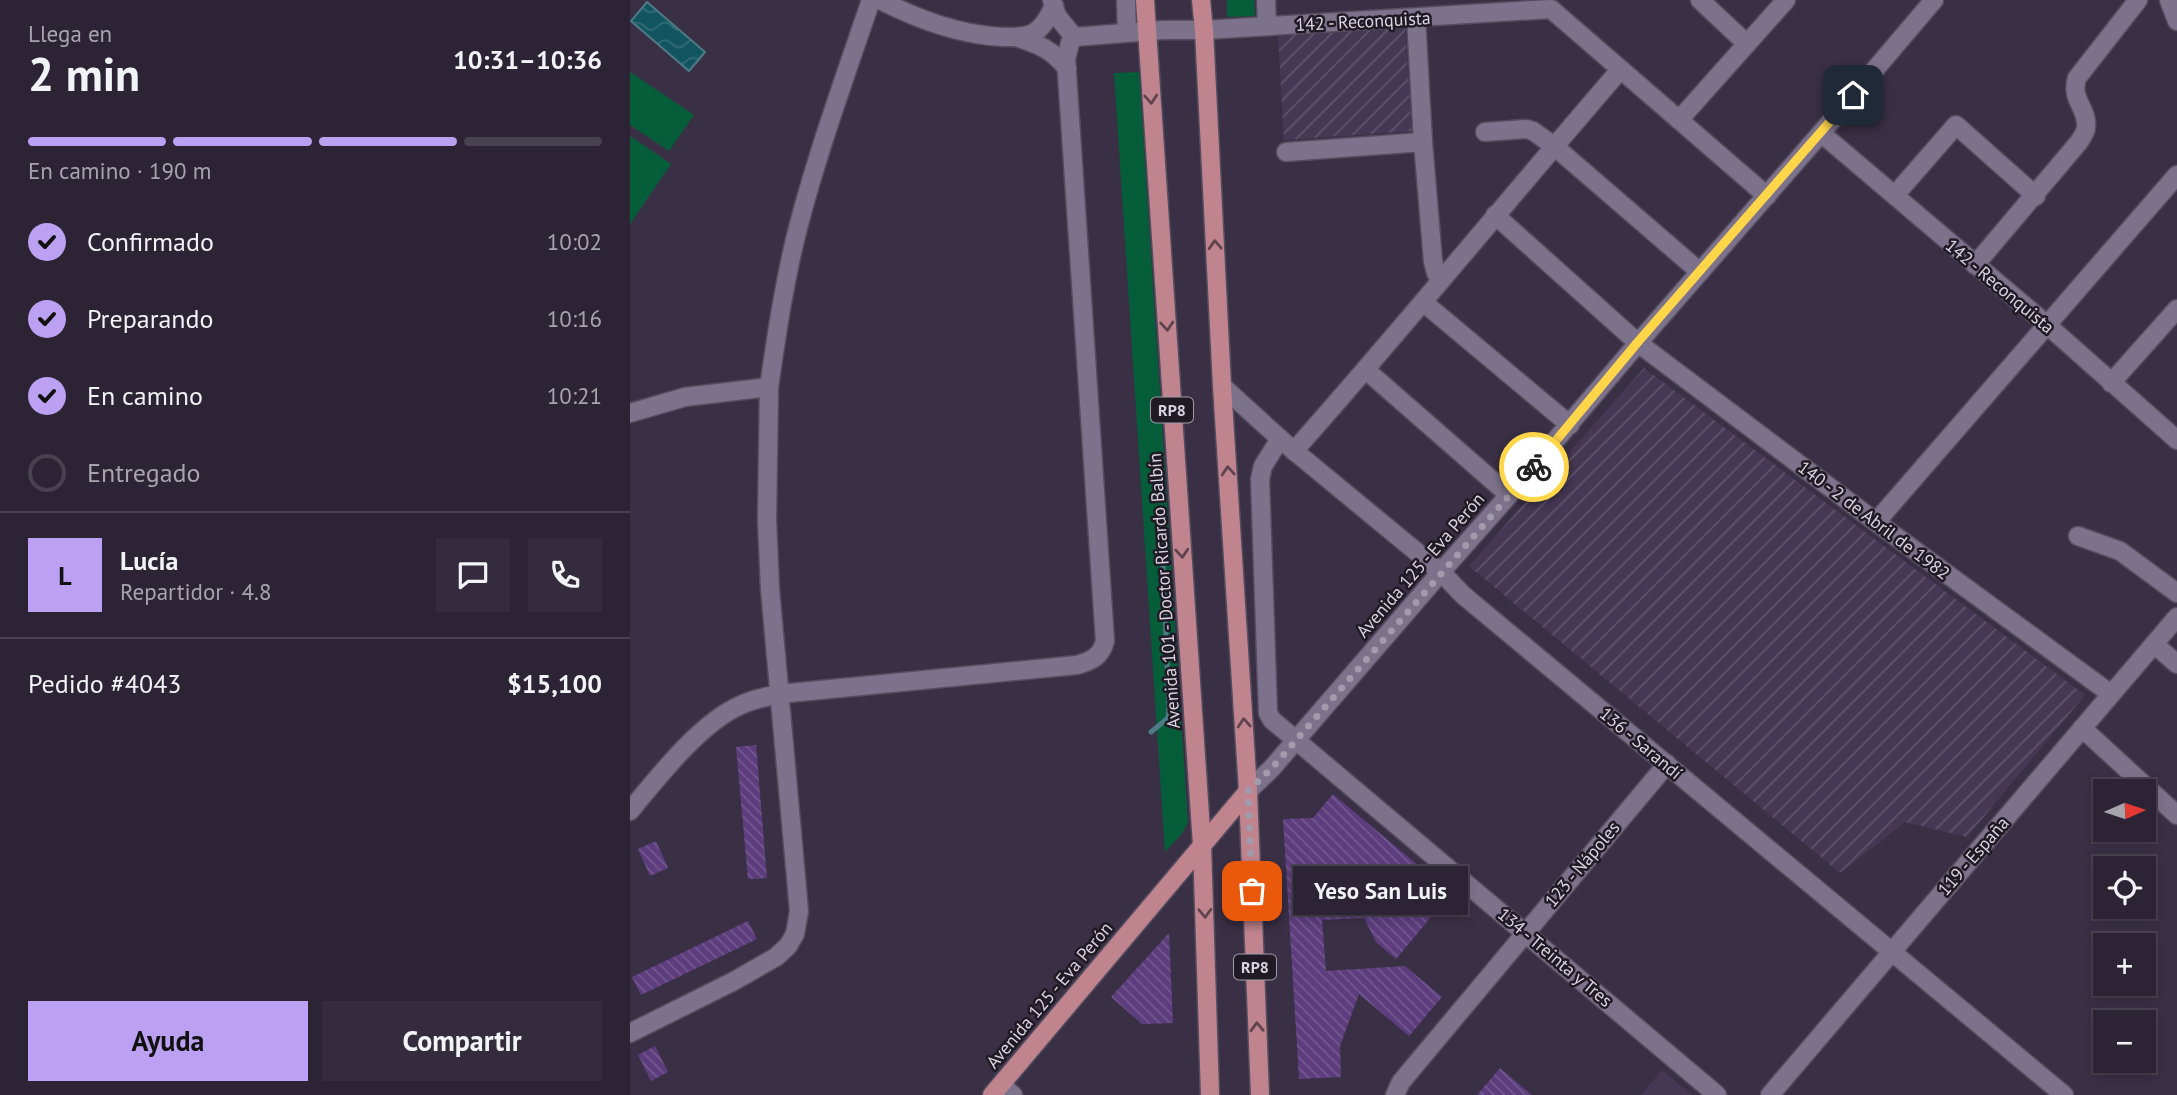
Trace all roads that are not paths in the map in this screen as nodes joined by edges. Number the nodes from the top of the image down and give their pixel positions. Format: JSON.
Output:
{"nodes":[{"id":1,"x":871,"y":0,"type":"edge"},
{"id":2,"x":880,"y":0,"type":"edge"},
{"id":3,"x":1126,"y":0,"type":"edge"},
{"id":4,"x":1144,"y":0,"type":"edge"},
{"id":5,"x":1201,"y":0,"type":"edge"},
{"id":6,"x":1266,"y":0,"type":"edge"},
{"id":7,"x":1700,"y":0,"type":"edge"},
{"id":8,"x":1786,"y":0,"type":"edge"},
{"id":9,"x":1934,"y":0,"type":"edge"},
{"id":10,"x":2138,"y":0,"type":"edge"},
{"id":11,"x":2169,"y":0,"type":"edge"},
{"id":12,"x":1053,"y":3,"type":"edge"},
{"id":13,"x":1553,"y":4,"type":"edge"},
{"id":14,"x":1416,"y":18,"type":"junction"},
{"id":15,"x":2177,"y":21,"type":"edge"},
{"id":16,"x":1267,"y":26,"type":"junction"},
{"id":17,"x":1204,"y":30,"type":"junction"},
{"id":18,"x":1136,"y":32,"type":"junction"},
{"id":19,"x":1016,"y":37,"type":"junction"},
{"id":20,"x":1074,"y":37,"type":"junction"},
{"id":21,"x":1748,"y":44,"type":"junction"},
{"id":22,"x":1067,"y":68,"type":"junction"},
{"id":23,"x":1620,"y":70,"type":"junction"},
{"id":24,"x":1679,"y":120,"type":"junction"},
{"id":25,"x":1485,"y":132,"type":"dead end"},
{"id":26,"x":1821,"y":133,"type":"junction"},
{"id":27,"x":1423,"y":142,"type":"junction"},
{"id":28,"x":1554,"y":146,"type":"junction"},
{"id":29,"x":1286,"y":152,"type":"dead end"},
{"id":30,"x":2177,"y":175,"type":"edge"},
{"id":31,"x":1895,"y":195,"type":"junction"},
{"id":32,"x":2036,"y":195,"type":"junction"},
{"id":33,"x":1767,"y":196,"type":"junction"},
{"id":34,"x":1495,"y":215,"type":"junction"},
{"id":35,"x":1975,"y":265,"type":"junction"},
{"id":36,"x":1700,"y":272,"type":"junction"},
{"id":37,"x":1441,"y":280,"type":"junction"},
{"id":38,"x":1423,"y":302,"type":"junction"},
{"id":39,"x":2177,"y":309,"type":"edge"},
{"id":40,"x":2046,"y":324,"type":"junction"},
{"id":41,"x":1637,"y":343,"type":"junction"},
{"id":42,"x":1366,"y":370,"type":"junction"},
{"id":43,"x":2110,"y":383,"type":"junction"},
{"id":44,"x":1222,"y":386,"type":"junction"},
{"id":45,"x":769,"y":387,"type":"junction"},
{"id":46,"x":630,"y":413,"type":"edge"},
{"id":47,"x":1570,"y":425,"type":"junction"},
{"id":48,"x":2177,"y":440,"type":"edge"},
{"id":49,"x":1287,"y":445,"type":"junction"},
{"id":50,"x":1509,"y":495,"type":"junction"},
{"id":51,"x":1876,"y":522,"type":"junction"},
{"id":52,"x":2078,"y":536,"type":"dead end"},
{"id":53,"x":1441,"y":572,"type":"junction"},
{"id":54,"x":2177,"y":593,"type":"edge"},
{"id":55,"x":2177,"y":617,"type":"edge"},
{"id":56,"x":2154,"y":644,"type":"junction"},
{"id":57,"x":2177,"y":664,"type":"edge"},
{"id":58,"x":779,"y":694,"type":"junction"},
{"id":59,"x":2111,"y":694,"type":"junction"},
{"id":60,"x":2082,"y":728,"type":"junction"},
{"id":61,"x":1297,"y":739,"type":"junction"},
{"id":62,"x":1667,"y":764,"type":"junction"},
{"id":63,"x":1248,"y":791,"type":"junction"},
{"id":64,"x":630,"y":811,"type":"edge"},
{"id":65,"x":2177,"y":816,"type":"edge"},
{"id":66,"x":1202,"y":845,"type":"junction"},
{"id":67,"x":1525,"y":932,"type":"junction"},
{"id":68,"x":1891,"y":951,"type":"junction"},
{"id":69,"x":630,"y":1033,"type":"edge"},
{"id":70,"x":1002,"y":1092,"type":"edge"},
{"id":71,"x":1210,"y":1095,"type":"edge"},
{"id":72,"x":1260,"y":1095,"type":"edge"},
{"id":73,"x":1395,"y":1095,"type":"edge"},
{"id":74,"x":1717,"y":1095,"type":"edge"},
{"id":75,"x":1770,"y":1095,"type":"edge"},
{"id":76,"x":2064,"y":1095,"type":"edge"}],
"edges":[{"from":1,"to":45,"type":"street"},
{"from":2,"to":19,"type":"street"},
{"from":3,"to":18,"type":"street"},
{"from":4,"to":18,"type":"main road","name":"Avenida 101 - Doctor Ricardo Balbín","number":"RP8"},
{"from":5,"to":17,"type":"main road","number":"RP8"},
{"from":6,"to":16,"type":"street"},
{"from":7,"to":21,"type":"street"},
{"from":8,"to":21,"type":"street"},
{"from":9,"to":26,"type":"street","name":"Avenida 125 - Eva Perón"},
{"from":10,"to":32,"type":"street"},
{"from":11,"to":15,"type":"street"},
{"from":12,"to":19,"type":"street"},
{"from":12,"to":20,"type":"street"},
{"from":13,"to":14,"type":"street","name":"142 - Reconquista"},
{"from":13,"to":23,"type":"street","name":"142 - Reconquista"},
{"from":14,"to":16,"type":"street","name":"142 - Reconquista"},
{"from":14,"to":27,"type":"street"},
{"from":16,"to":17,"type":"street","name":"142 - Reconquista"},
{"from":17,"to":18,"type":"street","name":"142 - Reconquista"},
{"from":44,"to":17,"type":"main road","number":"RP8","one_way":true},
{"from":18,"to":20,"type":"street","name":"142 - Reconquista"},
{"from":18,"to":66,"type":"main road","name":"Avenida 101 - Doctor Ricardo Balbín","number":"RP8","one_way":true},
{"from":19,"to":22,"type":"street"},
{"from":20,"to":22,"type":"street"},
{"from":21,"to":24,"type":"street"},
{"from":22,"to":58,"type":"street"},
{"from":23,"to":24,"type":"street","name":"142 - Reconquista"},
{"from":23,"to":28,"type":"street","name":"134 - Treinta y Tres"},
{"from":24,"to":33,"type":"street","name":"142 - Reconquista"},
{"from":25,"to":28,"type":"street"},
{"from":26,"to":31,"type":"street","name":"142 - Reconquista"},
{"from":26,"to":33,"type":"street","name":"Avenida 125 - Eva Perón"},
{"from":27,"to":29,"type":"street"},
{"from":27,"to":37,"type":"street"},
{"from":28,"to":34,"type":"street","name":"134 - Treinta y Tres"},
{"from":28,"to":36,"type":"street"},
{"from":30,"to":40,"type":"street"},
{"from":31,"to":32,"type":"street"},
{"from":31,"to":35,"type":"street","name":"142 - Reconquista"},
{"from":32,"to":35,"type":"street"},
{"from":33,"to":36,"type":"street","name":"Avenida 125 - Eva Perón"},
{"from":34,"to":37,"type":"street","name":"134 - Treinta y Tres"},
{"from":34,"to":41,"type":"street","name":"140 - 2 de Abril de 1982"},
{"from":35,"to":40,"type":"street","name":"142 - Reconquista"},
{"from":36,"to":41,"type":"street","name":"Avenida 125 - Eva Perón"},
{"from":37,"to":38,"type":"street","name":"134 - Treinta y Tres"},
{"from":38,"to":42,"type":"street","name":"134 - Treinta y Tres"},
{"from":38,"to":47,"type":"street"},
{"from":39,"to":43,"type":"street"},
{"from":40,"to":43,"type":"street","name":"142 - Reconquista"},
{"from":40,"to":51,"type":"street"},
{"from":41,"to":47,"type":"street","name":"Avenida 125 - Eva Perón"},
{"from":41,"to":51,"type":"street","name":"140 - 2 de Abril de 1982"},
{"from":42,"to":49,"type":"street","name":"134 - Treinta y Tres"},
{"from":42,"to":50,"type":"street"},
{"from":43,"to":48,"type":"street","name":"142 - Reconquista"},
{"from":44,"to":49,"type":"street","name":"136 - Sarandí"},
{"from":63,"to":44,"type":"main road","number":"RP8","one_way":true},
{"from":45,"to":46,"type":"street"},
{"from":45,"to":58,"type":"street"},
{"from":47,"to":50,"type":"street","name":"Avenida 125 - Eva Perón"},
{"from":49,"to":53,"type":"street","name":"136 - Sarandí"},
{"from":49,"to":61,"type":"street","name":"134 - Treinta y Tres"},
{"from":50,"to":53,"type":"street","name":"Avenida 125 - Eva Perón"},
{"from":51,"to":59,"type":"street","name":"140 - 2 de Abril de 1982"},
{"from":52,"to":54,"type":"street"},
{"from":53,"to":61,"type":"street","name":"Avenida 125 - Eva Perón"},
{"from":53,"to":62,"type":"street","name":"136 - Sarandí"},
{"from":55,"to":56,"type":"street","name":"119 - España"},
{"from":56,"to":57,"type":"street"},
{"from":56,"to":59,"type":"street","name":"119 - España"},
{"from":58,"to":64,"type":"street"},
{"from":58,"to":69,"type":"street"},
{"from":59,"to":60,"type":"street","name":"119 - España"},
{"from":60,"to":65,"type":"street"},
{"from":60,"to":68,"type":"street","name":"119 - España"},
{"from":61,"to":63,"type":"street","name":"Avenida 125 - Eva Perón"},
{"from":61,"to":67,"type":"street","name":"134 - Treinta y Tres"},
{"from":62,"to":67,"type":"street","name":"123 - Nápoles"},
{"from":62,"to":68,"type":"street","name":"136 - Sarandí"},
{"from":63,"to":66,"type":"main road","name":"Avenida 125 - Eva Perón"},
{"from":72,"to":63,"type":"main road","number":"RP8","one_way":true},
{"from":66,"to":70,"type":"main road","name":"Avenida 125 - Eva Perón"},
{"from":66,"to":71,"type":"main road","name":"Avenida 101 - Doctor Ricardo Balbín","number":"RP8","one_way":true},
{"from":67,"to":73,"type":"street","name":"123 - Nápoles"},
{"from":67,"to":74,"type":"street","name":"134 - Treinta y Tres"},
{"from":68,"to":75,"type":"street","name":"119 - España"},
{"from":68,"to":76,"type":"street","name":"136 - Sarandí"}]}
